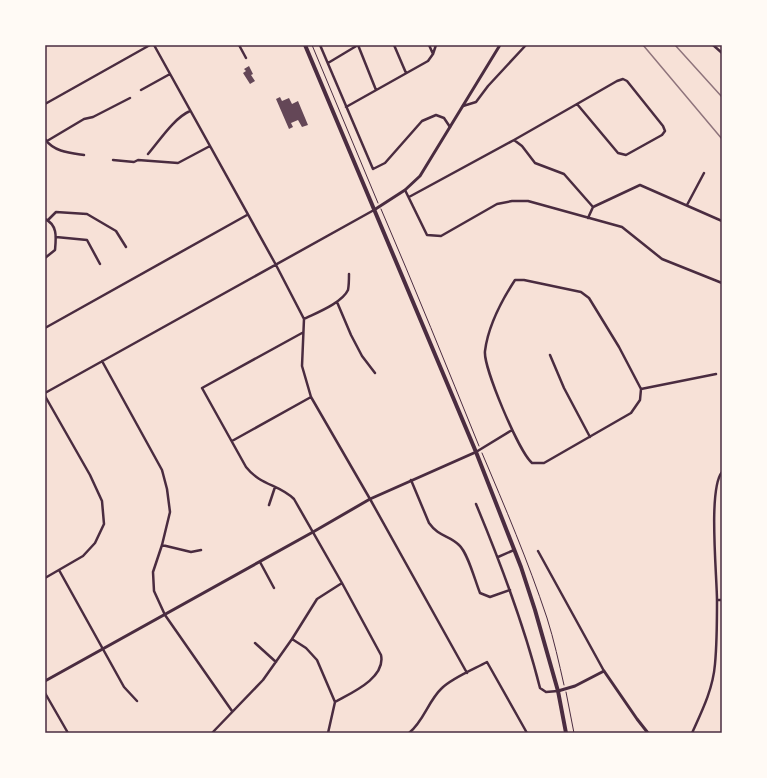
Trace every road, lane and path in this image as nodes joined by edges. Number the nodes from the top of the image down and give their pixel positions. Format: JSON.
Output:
{"nodes":[{"id":1,"x":150,"y":45,"type":"edge"},
{"id":2,"x":154,"y":45,"type":"edge"},
{"id":3,"x":239,"y":45,"type":"edge"},
{"id":4,"x":305,"y":45,"type":"edge"},
{"id":5,"x":312,"y":45,"type":"edge"},
{"id":6,"x":320,"y":45,"type":"edge"},
{"id":7,"x":358,"y":45,"type":"edge"},
{"id":8,"x":394,"y":45,"type":"edge"},
{"id":9,"x":429,"y":45,"type":"edge"},
{"id":10,"x":436,"y":45,"type":"edge"},
{"id":11,"x":500,"y":45,"type":"edge"},
{"id":12,"x":526,"y":45,"type":"edge"},
{"id":13,"x":713,"y":45,"type":"edge"},
{"id":14,"x":722,"y":53,"type":"edge"},
{"id":15,"x":433,"y":54,"type":"junction"},
{"id":16,"x":246,"y":58,"type":"dead end"},
{"id":17,"x":328,"y":63,"type":"junction"},
{"id":18,"x":406,"y":73,"type":"junction"},
{"id":19,"x":170,"y":74,"type":"junction"},
{"id":20,"x":141,"y":90,"type":"dead end"},
{"id":21,"x":376,"y":90,"type":"junction"},
{"id":22,"x":130,"y":98,"type":"dead end"},
{"id":23,"x":45,"y":104,"type":"edge"},
{"id":24,"x":577,"y":104,"type":"junction"},
{"id":25,"x":463,"y":106,"type":"junction"},
{"id":26,"x":346,"y":107,"type":"junction"},
{"id":27,"x":190,"y":111,"type":"junction"},
{"id":28,"x":450,"y":127,"type":"junction"},
{"id":29,"x":46,"y":140,"type":"edge"},
{"id":30,"x":514,"y":140,"type":"junction"},
{"id":31,"x":210,"y":146,"type":"junction"},
{"id":32,"x":148,"y":154,"type":"dead end"},
{"id":33,"x":84,"y":155,"type":"dead end"},
{"id":34,"x":112,"y":160,"type":"dead end"},
{"id":35,"x":704,"y":173,"type":"dead end"},
{"id":36,"x":405,"y":190,"type":"junction"},
{"id":37,"x":409,"y":197,"type":"junction"},
{"id":38,"x":687,"y":205,"type":"junction"},
{"id":39,"x":380,"y":206,"type":"junction"},
{"id":40,"x":593,"y":207,"type":"junction"},
{"id":41,"x":374,"y":210,"type":"junction"},
{"id":42,"x":247,"y":215,"type":"junction"},
{"id":43,"x":588,"y":218,"type":"junction"},
{"id":44,"x":46,"y":219,"type":"edge"},
{"id":45,"x":722,"y":221,"type":"edge"},
{"id":46,"x":56,"y":237,"type":"junction"},
{"id":47,"x":126,"y":247,"type":"dead end"},
{"id":48,"x":45,"y":258,"type":"edge"},
{"id":49,"x":100,"y":264,"type":"dead end"},
{"id":50,"x":276,"y":265,"type":"junction"},
{"id":51,"x":349,"y":274,"type":"dead end"},
{"id":52,"x":722,"y":283,"type":"edge"},
{"id":53,"x":337,"y":302,"type":"junction"},
{"id":54,"x":304,"y":319,"type":"junction"},
{"id":55,"x":45,"y":328,"type":"edge"},
{"id":56,"x":303,"y":333,"type":"junction"},
{"id":57,"x":550,"y":354,"type":"dead end"},
{"id":58,"x":102,"y":361,"type":"junction"},
{"id":59,"x":375,"y":373,"type":"dead end"},
{"id":60,"x":716,"y":374,"type":"dead end"},
{"id":61,"x":641,"y":389,"type":"junction"},
{"id":62,"x":45,"y":393,"type":"edge"},
{"id":63,"x":45,"y":396,"type":"edge"},
{"id":64,"x":311,"y":397,"type":"junction"},
{"id":65,"x":512,"y":430,"type":"junction"},
{"id":66,"x":590,"y":437,"type":"junction"},
{"id":67,"x":232,"y":441,"type":"junction"},
{"id":68,"x":480,"y":449,"type":"junction"},
{"id":69,"x":476,"y":452,"type":"junction"},
{"id":70,"x":722,"y":472,"type":"edge"},
{"id":71,"x":411,"y":480,"type":"junction"},
{"id":72,"x":275,"y":487,"type":"junction"},
{"id":73,"x":370,"y":499,"type":"junction"},
{"id":74,"x":476,"y":504,"type":"dead end"},
{"id":75,"x":269,"y":505,"type":"dead end"},
{"id":76,"x":313,"y":532,"type":"junction"},
{"id":77,"x":162,"y":545,"type":"junction"},
{"id":78,"x":201,"y":550,"type":"dead end"},
{"id":79,"x":514,"y":550,"type":"junction"},
{"id":80,"x":538,"y":551,"type":"dead end"},
{"id":81,"x":498,"y":557,"type":"junction"},
{"id":82,"x":260,"y":562,"type":"junction"},
{"id":83,"x":59,"y":570,"type":"junction"},
{"id":84,"x":45,"y":578,"type":"edge"},
{"id":85,"x":342,"y":583,"type":"junction"},
{"id":86,"x":274,"y":588,"type":"dead end"},
{"id":87,"x":510,"y":590,"type":"junction"},
{"id":88,"x":717,"y":600,"type":"junction"},
{"id":89,"x":722,"y":600,"type":"edge"},
{"id":90,"x":165,"y":615,"type":"junction"},
{"id":91,"x":292,"y":639,"type":"junction"},
{"id":92,"x":254,"y":643,"type":"dead end"},
{"id":93,"x":102,"y":649,"type":"junction"},
{"id":94,"x":276,"y":662,"type":"junction"},
{"id":95,"x":604,"y":671,"type":"junction"},
{"id":96,"x":467,"y":673,"type":"junction"},
{"id":97,"x":45,"y":680,"type":"edge"},
{"id":98,"x":565,"y":690,"type":"junction"},
{"id":99,"x":558,"y":691,"type":"junction"},
{"id":100,"x":45,"y":693,"type":"edge"},
{"id":101,"x":137,"y":701,"type":"dead end"},
{"id":102,"x":335,"y":702,"type":"junction"},
{"id":103,"x":232,"y":711,"type":"junction"},
{"id":104,"x":68,"y":733,"type":"edge"},
{"id":105,"x":212,"y":733,"type":"edge"},
{"id":106,"x":328,"y":733,"type":"edge"},
{"id":107,"x":409,"y":733,"type":"edge"},
{"id":108,"x":527,"y":733,"type":"edge"},
{"id":109,"x":566,"y":733,"type":"edge"},
{"id":110,"x":574,"y":733,"type":"edge"},
{"id":111,"x":648,"y":733,"type":"edge"},
{"id":112,"x":692,"y":733,"type":"edge"}],
"edges":[{"from":1,"to":23,"type":"street"},
{"from":2,"to":19,"type":"street"},
{"from":3,"to":16,"type":"street"},
{"from":4,"to":41,"type":"main road"},
{"from":5,"to":39,"type":"path"},
{"from":6,"to":17,"type":"street"},
{"from":7,"to":17,"type":"street"},
{"from":7,"to":21,"type":"street"},
{"from":8,"to":18,"type":"street"},
{"from":9,"to":15,"type":"street"},
{"from":10,"to":15,"type":"street"},
{"from":11,"to":25,"type":"street"},
{"from":12,"to":25,"type":"street"},
{"from":13,"to":14,"type":"street"},
{"from":15,"to":18,"type":"street"},
{"from":17,"to":26,"type":"street"},
{"from":18,"to":21,"type":"street"},
{"from":19,"to":20,"type":"street"},
{"from":19,"to":27,"type":"street"},
{"from":21,"to":26,"type":"street"},
{"from":22,"to":29,"type":"street"},
{"from":24,"to":24,"type":"street"},
{"from":24,"to":30,"type":"street"},
{"from":25,"to":28,"type":"street"},
{"from":26,"to":28,"type":"street"},
{"from":27,"to":31,"type":"street"},
{"from":27,"to":32,"type":"street"},
{"from":28,"to":36,"type":"street"},
{"from":29,"to":33,"type":"street"},
{"from":30,"to":37,"type":"street"},
{"from":30,"to":40,"type":"street"},
{"from":31,"to":34,"type":"street"},
{"from":31,"to":42,"type":"street"},
{"from":35,"to":38,"type":"street"},
{"from":36,"to":37,"type":"street"},
{"from":36,"to":39,"type":"street"},
{"from":37,"to":43,"type":"street"},
{"from":38,"to":40,"type":"street"},
{"from":38,"to":45,"type":"street"},
{"from":39,"to":41,"type":"street"},
{"from":39,"to":68,"type":"path"},
{"from":40,"to":43,"type":"street"},
{"from":41,"to":50,"type":"street"},
{"from":41,"to":69,"type":"main road"},
{"from":42,"to":50,"type":"street"},
{"from":42,"to":55,"type":"street"},
{"from":43,"to":52,"type":"street"},
{"from":44,"to":46,"type":"street"},
{"from":44,"to":47,"type":"street"},
{"from":46,"to":48,"type":"street"},
{"from":46,"to":49,"type":"street"},
{"from":50,"to":54,"type":"street"},
{"from":50,"to":58,"type":"street"},
{"from":51,"to":53,"type":"street"},
{"from":53,"to":54,"type":"street"},
{"from":53,"to":59,"type":"street"},
{"from":54,"to":56,"type":"street"},
{"from":56,"to":64,"type":"street"},
{"from":56,"to":67,"type":"street"},
{"from":57,"to":66,"type":"street"},
{"from":58,"to":62,"type":"street"},
{"from":58,"to":77,"type":"street"},
{"from":60,"to":61,"type":"street"},
{"from":61,"to":65,"type":"street"},
{"from":61,"to":66,"type":"street"},
{"from":63,"to":83,"type":"street"},
{"from":64,"to":67,"type":"street"},
{"from":64,"to":73,"type":"street"},
{"from":65,"to":66,"type":"street"},
{"from":65,"to":68,"type":"street"},
{"from":67,"to":72,"type":"street"},
{"from":68,"to":69,"type":"street"},
{"from":68,"to":98,"type":"path"},
{"from":69,"to":71,"type":"street"},
{"from":69,"to":79,"type":"main road"},
{"from":70,"to":88,"type":"street"},
{"from":71,"to":73,"type":"street"},
{"from":71,"to":87,"type":"street"},
{"from":72,"to":75,"type":"street"},
{"from":72,"to":76,"type":"street"},
{"from":73,"to":76,"type":"street"},
{"from":73,"to":96,"type":"street"},
{"from":74,"to":81,"type":"street"},
{"from":76,"to":82,"type":"street"},
{"from":76,"to":85,"type":"street"},
{"from":77,"to":78,"type":"street"},
{"from":77,"to":90,"type":"street"},
{"from":79,"to":81,"type":"street"},
{"from":79,"to":99,"type":"main road"},
{"from":80,"to":95,"type":"street"},
{"from":81,"to":87,"type":"street"},
{"from":82,"to":86,"type":"street"},
{"from":82,"to":90,"type":"street"},
{"from":83,"to":84,"type":"street"},
{"from":83,"to":93,"type":"street"},
{"from":85,"to":91,"type":"street"},
{"from":85,"to":102,"type":"street"},
{"from":87,"to":99,"type":"street"},
{"from":88,"to":89,"type":"street"},
{"from":88,"to":112,"type":"street"},
{"from":90,"to":93,"type":"street"},
{"from":90,"to":103,"type":"street"},
{"from":91,"to":94,"type":"street"},
{"from":91,"to":102,"type":"street"},
{"from":92,"to":94,"type":"street"},
{"from":93,"to":97,"type":"street"},
{"from":93,"to":101,"type":"street"},
{"from":94,"to":103,"type":"street"},
{"from":95,"to":98,"type":"street"},
{"from":95,"to":111,"type":"street"},
{"from":96,"to":107,"type":"street"},
{"from":96,"to":108,"type":"street"},
{"from":98,"to":99,"type":"street"},
{"from":98,"to":110,"type":"path"},
{"from":99,"to":109,"type":"main road"},
{"from":100,"to":104,"type":"street"},
{"from":102,"to":106,"type":"street"},
{"from":103,"to":105,"type":"street"}]}
